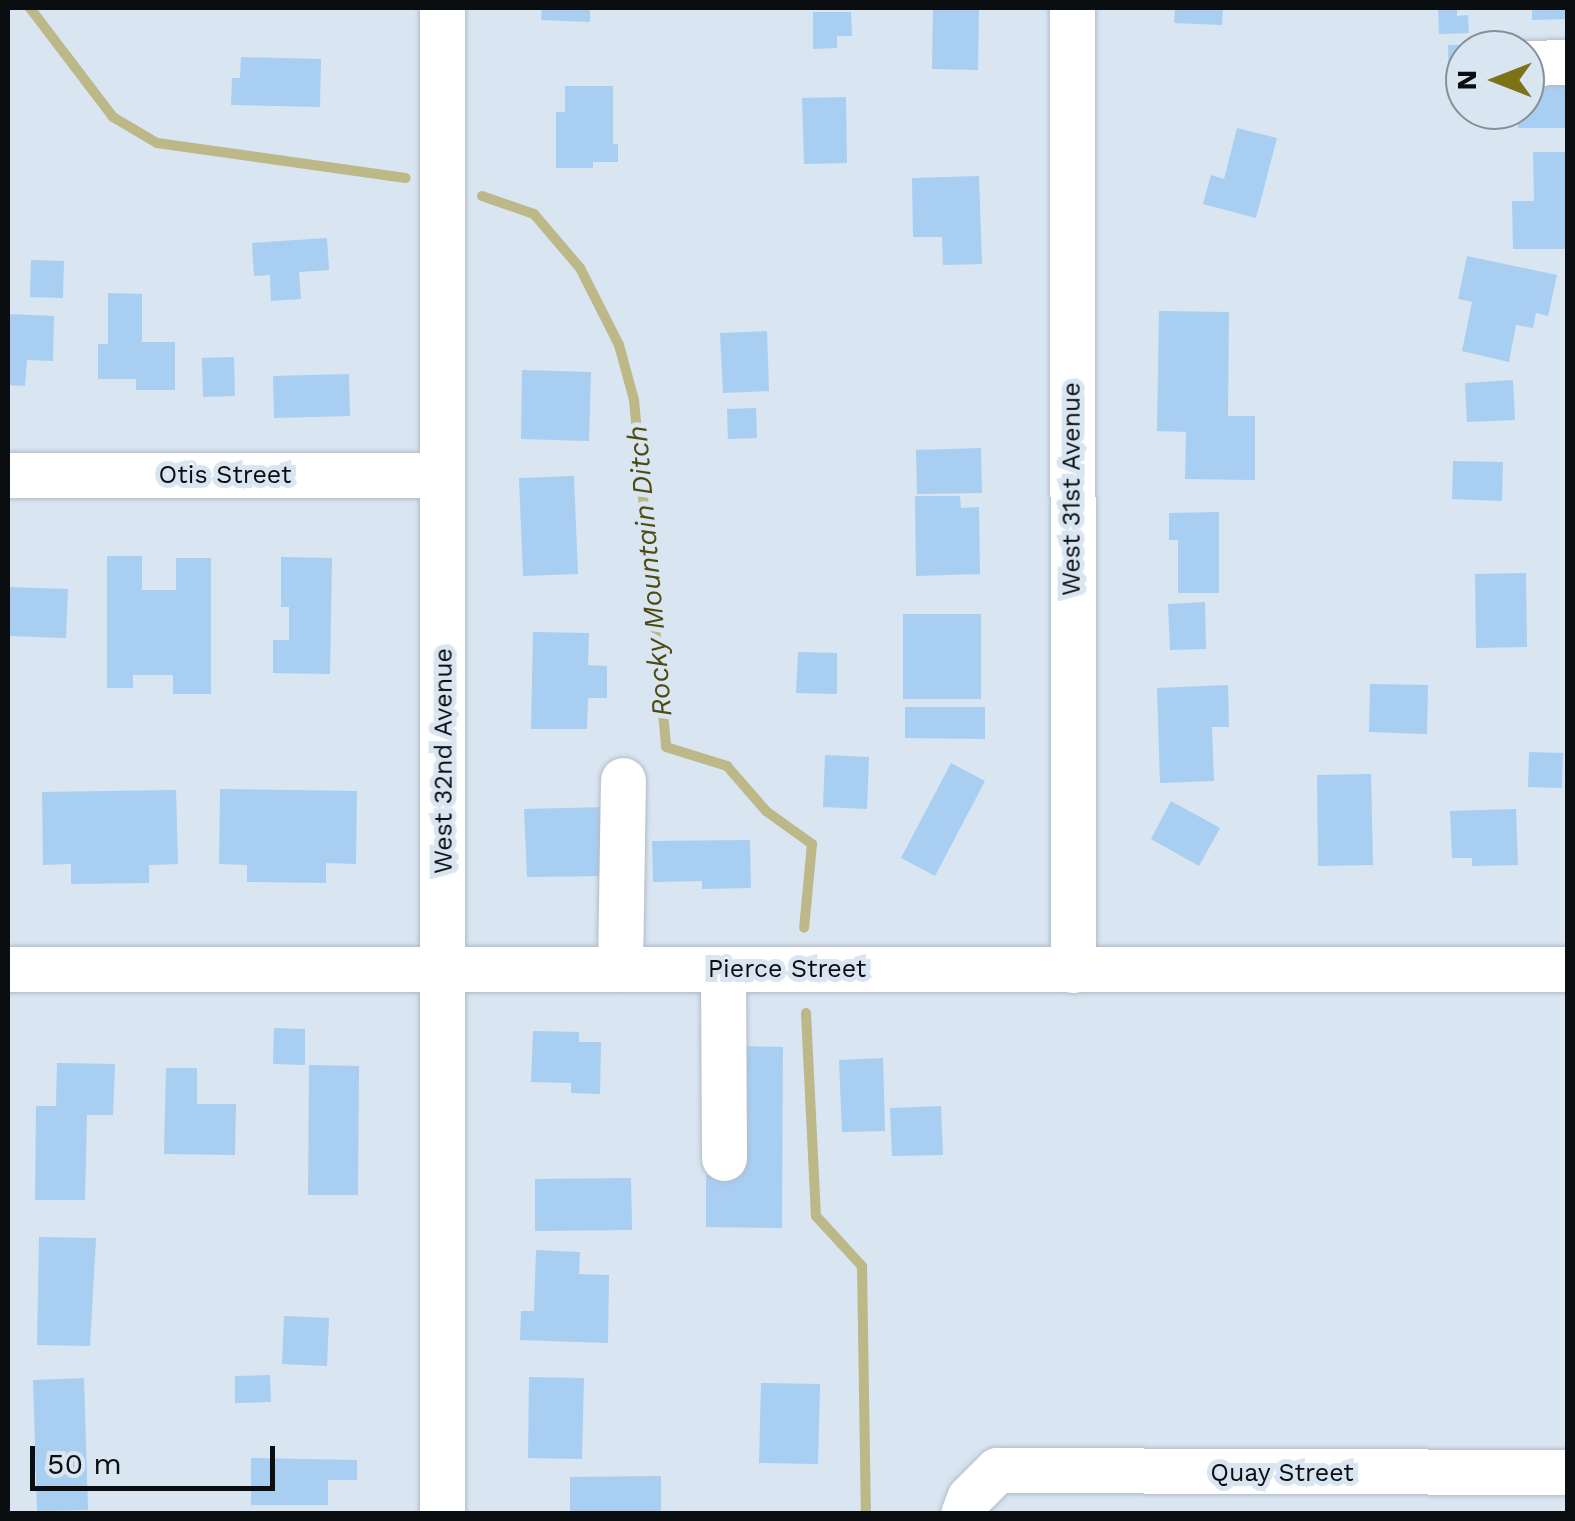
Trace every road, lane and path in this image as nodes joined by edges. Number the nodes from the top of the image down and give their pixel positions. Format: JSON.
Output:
{"nodes":[{"id":1,"x":442,"y":8,"type":"edge"},
{"id":2,"x":1072,"y":8,"type":"edge"},
{"id":3,"x":8,"y":475,"type":"edge"},
{"id":4,"x":442,"y":475,"type":"junction"},
{"id":5,"x":623,"y":780,"type":"dead end"},
{"id":6,"x":8,"y":969,"type":"edge"},
{"id":7,"x":446,"y":969,"type":"junction"},
{"id":8,"x":620,"y":969,"type":"junction"},
{"id":9,"x":722,"y":969,"type":"junction"},
{"id":10,"x":1568,"y":969,"type":"edge"},
{"id":11,"x":1073,"y":970,"type":"junction"},
{"id":12,"x":724,"y":1158,"type":"dead end"},
{"id":13,"x":1568,"y":1472,"type":"edge"},
{"id":14,"x":442,"y":1514,"type":"edge"},
{"id":15,"x":963,"y":1514,"type":"edge"}],
"edges":[{"from":1,"to":4,"type":"street","name":"West 32nd Avenue"},
{"from":2,"to":11,"type":"street","name":"West 31st Avenue"},
{"from":3,"to":4,"type":"street","name":"Otis Street"},
{"from":4,"to":7,"type":"street","name":"West 32nd Avenue"},
{"from":5,"to":8,"type":"street"},
{"from":6,"to":7,"type":"street","name":"Pierce Street"},
{"from":7,"to":8,"type":"street","name":"Pierce Street"},
{"from":7,"to":14,"type":"street","name":"West 32nd Avenue"},
{"from":8,"to":9,"type":"street","name":"Pierce Street"},
{"from":9,"to":11,"type":"street","name":"Pierce Street"},
{"from":9,"to":12,"type":"street"},
{"from":10,"to":11,"type":"street","name":"Pierce Street"},
{"from":13,"to":15,"type":"street","name":"Quay Street"}]}
